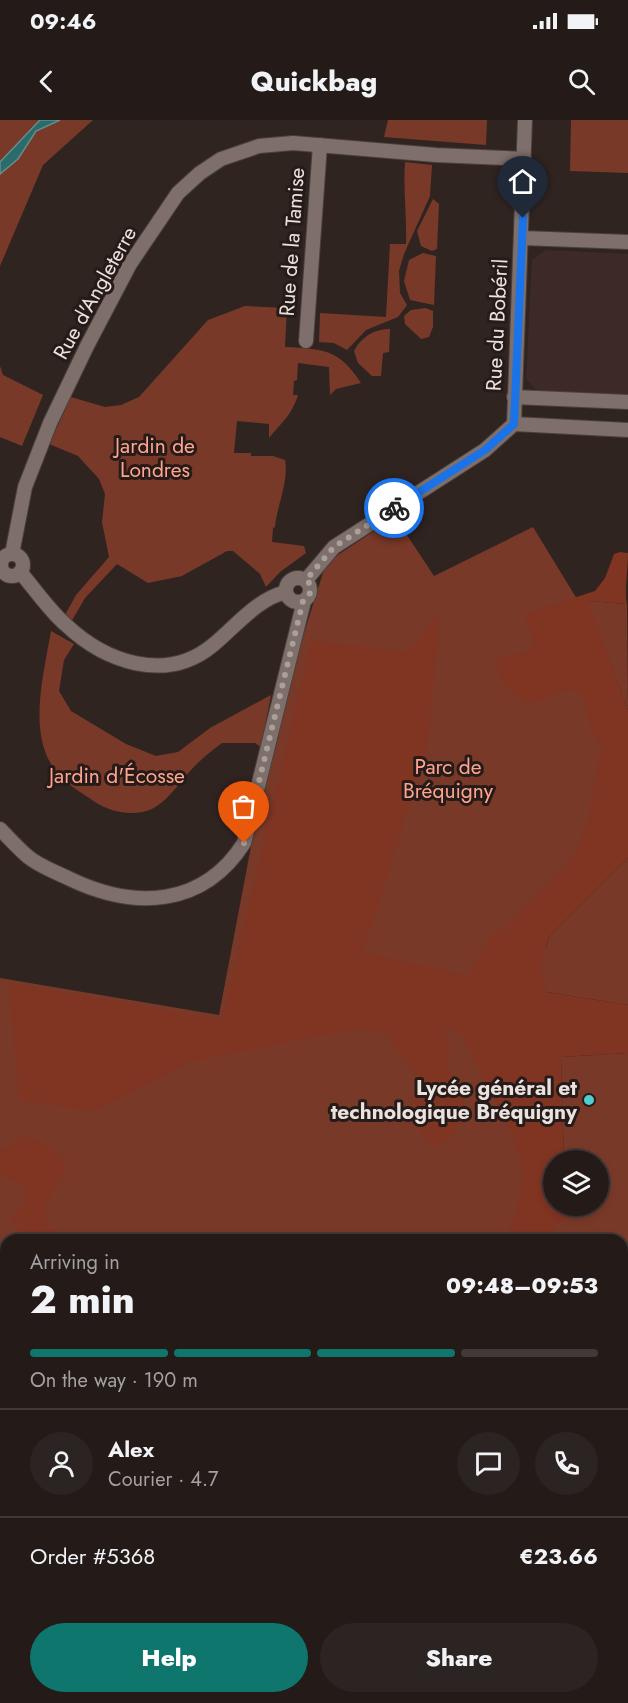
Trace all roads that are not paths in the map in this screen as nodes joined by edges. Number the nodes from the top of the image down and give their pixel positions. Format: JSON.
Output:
{"nodes":[{"id":1,"x":525,"y":120,"type":"edge"},
{"id":2,"x":320,"y":145,"type":"junction"},
{"id":3,"x":524,"y":159,"type":"junction"},
{"id":4,"x":522,"y":238,"type":"junction"},
{"id":5,"x":628,"y":242,"type":"edge"},
{"id":6,"x":306,"y":341,"type":"dead end"},
{"id":7,"x":514,"y":397,"type":"junction"},
{"id":8,"x":628,"y":402,"type":"edge"},
{"id":9,"x":514,"y":424,"type":"junction"},
{"id":10,"x":628,"y":430,"type":"edge"},
{"id":11,"x":12,"y":554,"type":"junction"},
{"id":12,"x":20,"y":572,"type":"junction"},
{"id":13,"x":2,"y":576,"type":"edge"},
{"id":14,"x":306,"y":580,"type":"junction"},
{"id":15,"x":286,"y":592,"type":"junction"},
{"id":16,"x":303,"y":601,"type":"junction"},
{"id":17,"x":0,"y":829,"type":"edge"}],
"edges":[{"from":1,"to":3,"type":"street","name":"Rue du Bobéril"},
{"from":2,"to":3,"type":"street","name":"Rue d'Angleterre"},
{"from":2,"to":6,"type":"street","name":"Rue de la Tamise"},
{"from":2,"to":11,"type":"street","name":"Rue d'Angleterre"},
{"from":3,"to":4,"type":"street","name":"Rue du Bobéril"},
{"from":4,"to":5,"type":"street"},
{"from":4,"to":7,"type":"street","name":"Rue du Bobéril"},
{"from":7,"to":8,"type":"street"},
{"from":7,"to":9,"type":"street","name":"Rue du Bobéril"},
{"from":9,"to":10,"type":"street"},
{"from":9,"to":14,"type":"street"},
{"from":11,"to":12,"type":"street"},
{"from":11,"to":13,"type":"street"},
{"from":12,"to":13,"type":"street"},
{"from":12,"to":15,"type":"street"},
{"from":14,"to":15,"type":"street"},
{"from":14,"to":16,"type":"street"},
{"from":15,"to":16,"type":"street"},
{"from":16,"to":17,"type":"street"}]}
